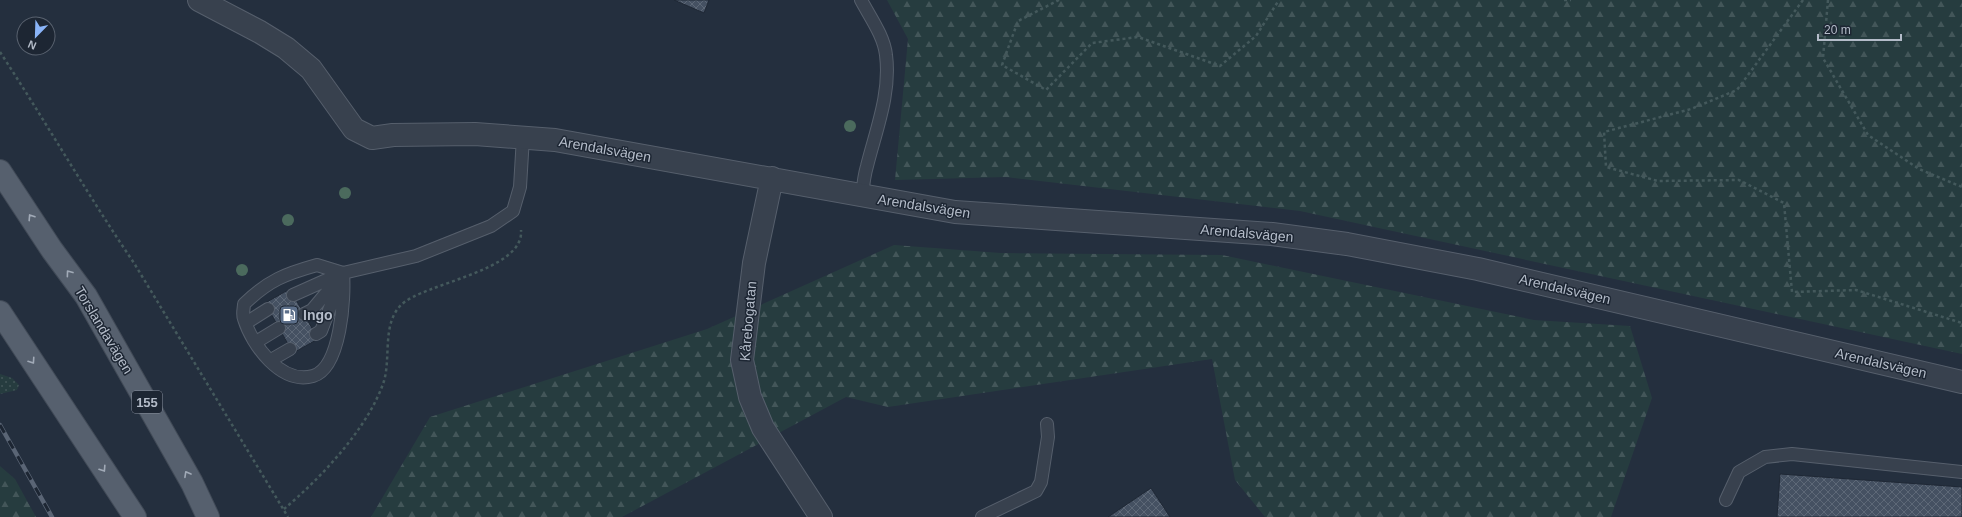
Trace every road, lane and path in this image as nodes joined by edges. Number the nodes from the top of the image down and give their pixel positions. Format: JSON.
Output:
{"nodes":[{"id":1,"x":199,"y":0,"type":"edge"},
{"id":2,"x":861,"y":0,"type":"edge"},
{"id":3,"x":1059,"y":0,"type":"edge"},
{"id":4,"x":1279,"y":0,"type":"edge"},
{"id":5,"x":1564,"y":0,"type":"edge"},
{"id":6,"x":1571,"y":0,"type":"edge"},
{"id":7,"x":1803,"y":0,"type":"edge"},
{"id":8,"x":1828,"y":0,"type":"edge"},
{"id":9,"x":0,"y":52,"type":"edge"},
{"id":10,"x":522,"y":137,"type":"junction"},
{"id":11,"x":0,"y":171,"type":"edge"},
{"id":12,"x":772,"y":178,"type":"junction"},
{"id":13,"x":1962,"y":187,"type":"edge"},
{"id":14,"x":862,"y":196,"type":"junction"},
{"id":15,"x":514,"y":211,"type":"junction"},
{"id":16,"x":343,"y":273,"type":"junction"},
{"id":17,"x":293,"y":295,"type":"dead end"},
{"id":18,"x":268,"y":309,"type":"dead end"},
{"id":19,"x":0,"y":312,"type":"edge"},
{"id":20,"x":308,"y":312,"type":"dead end"},
{"id":21,"x":246,"y":323,"type":"junction"},
{"id":22,"x":1962,"y":323,"type":"edge"},
{"id":23,"x":279,"y":328,"type":"dead end"},
{"id":24,"x":316,"y":334,"type":"dead end"},
{"id":25,"x":256,"y":342,"type":"junction"},
{"id":26,"x":290,"y":348,"type":"dead end"},
{"id":27,"x":271,"y":360,"type":"junction"},
{"id":28,"x":1962,"y":382,"type":"edge"},
{"id":29,"x":1047,"y":424,"type":"dead end"},
{"id":30,"x":1962,"y":472,"type":"edge"},
{"id":31,"x":1726,"y":500,"type":"dead end"},
{"id":32,"x":284,"y":509,"type":"junction"},
{"id":33,"x":135,"y":517,"type":"edge"},
{"id":34,"x":208,"y":517,"type":"edge"},
{"id":35,"x":288,"y":517,"type":"edge"},
{"id":36,"x":821,"y":517,"type":"edge"},
{"id":37,"x":982,"y":517,"type":"edge"}],
"edges":[{"from":1,"to":10,"type":"street","name":"Arendalsvägen"},
{"from":2,"to":14,"type":"lane"},
{"from":3,"to":4,"type":"path"},
{"from":5,"to":6,"type":"path"},
{"from":7,"to":22,"type":"path"},
{"from":8,"to":13,"type":"path"},
{"from":9,"to":32,"type":"path"},
{"from":10,"to":12,"type":"street","name":"Arendalsvägen"},
{"from":10,"to":15,"type":"lane"},
{"from":34,"to":11,"type":"main road","name":"Torslandavägen","number":"155","one_way":true},
{"from":12,"to":14,"type":"street","name":"Arendalsvägen"},
{"from":12,"to":36,"type":"street","name":"Kårebogatan"},
{"from":14,"to":28,"type":"street","name":"Arendalsvägen"},
{"from":15,"to":16,"type":"lane"},
{"from":15,"to":32,"type":"path"},
{"from":16,"to":17,"type":"lane"},
{"from":16,"to":20,"type":"lane"},
{"from":16,"to":21,"type":"lane"},
{"from":16,"to":24,"type":"lane"},
{"from":16,"to":27,"type":"lane"},
{"from":18,"to":21,"type":"lane"},
{"from":19,"to":33,"type":"main road","one_way":true},
{"from":21,"to":25,"type":"lane"},
{"from":23,"to":25,"type":"lane"},
{"from":25,"to":27,"type":"lane"},
{"from":26,"to":27,"type":"lane"},
{"from":29,"to":37,"type":"lane"},
{"from":30,"to":31,"type":"lane"},
{"from":32,"to":35,"type":"path"}]}
